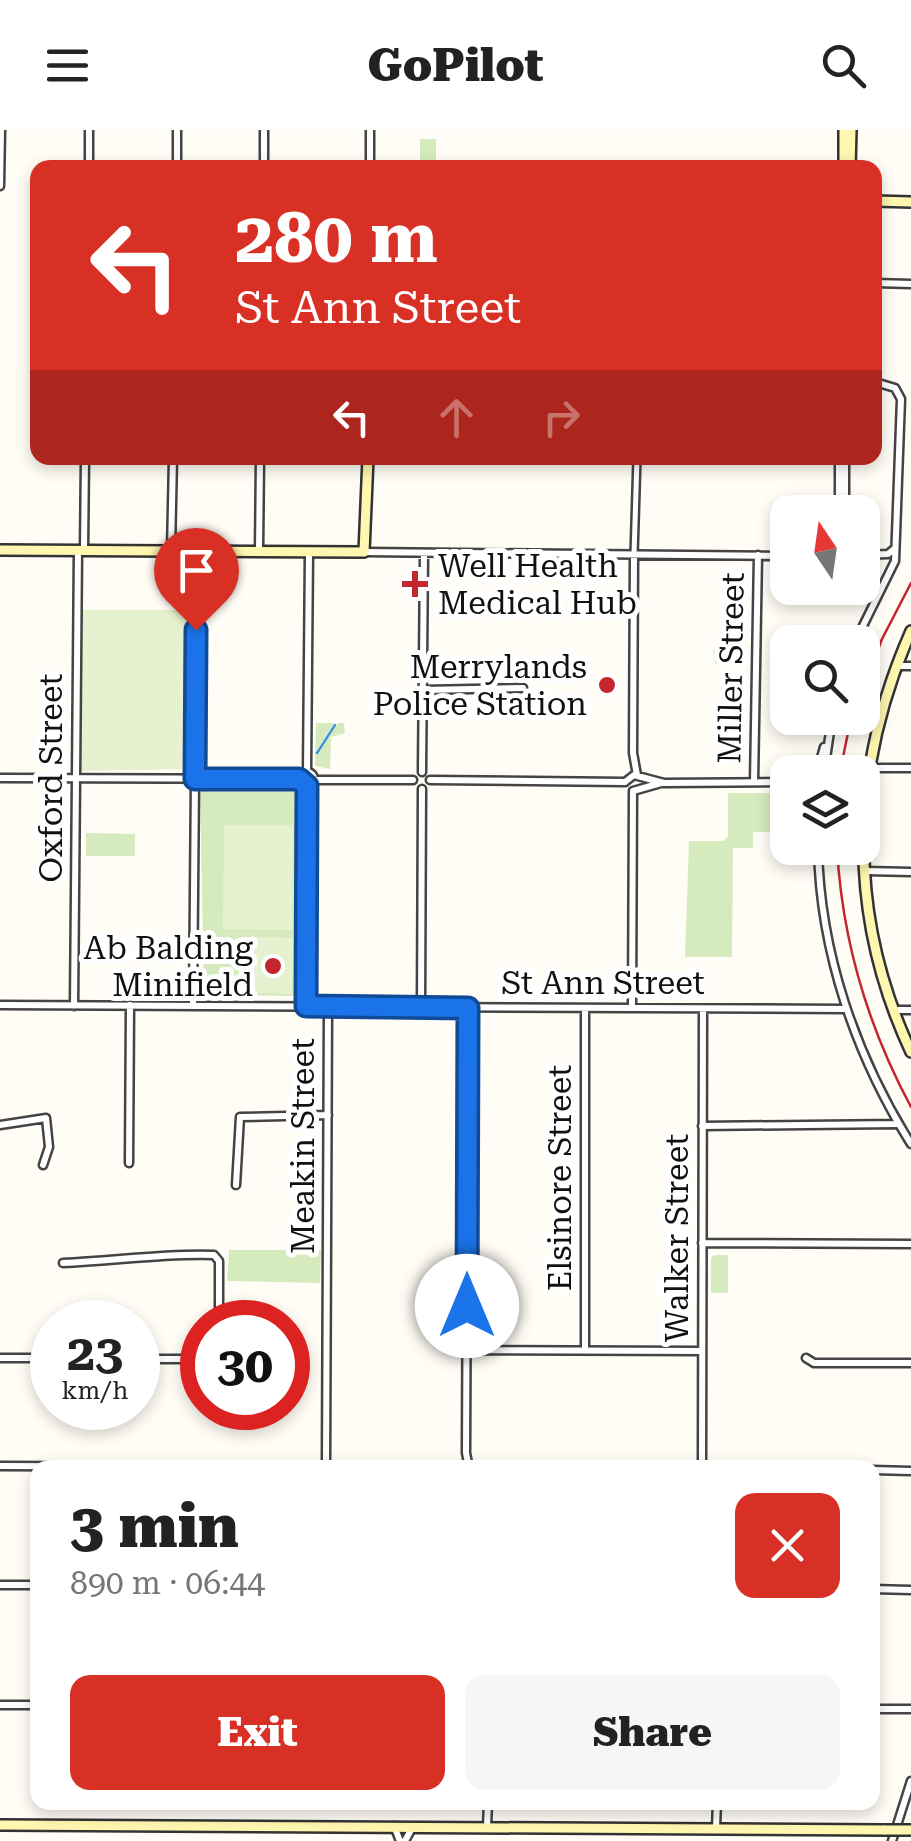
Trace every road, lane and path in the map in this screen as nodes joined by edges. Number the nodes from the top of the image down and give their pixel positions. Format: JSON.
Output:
{"nodes":[{"id":1,"x":1,"y":130,"type":"edge"},
{"id":2,"x":89,"y":130,"type":"edge"},
{"id":3,"x":178,"y":130,"type":"edge"},
{"id":4,"x":264,"y":130,"type":"edge"},
{"id":5,"x":370,"y":130,"type":"edge"},
{"id":6,"x":847,"y":130,"type":"edge"},
{"id":7,"x":88,"y":160,"type":"edge"},
{"id":8,"x":177,"y":160,"type":"edge"},
{"id":9,"x":264,"y":160,"type":"edge"},
{"id":10,"x":370,"y":160,"type":"edge"},
{"id":11,"x":847,"y":160,"type":"edge"},
{"id":12,"x":0,"y":186,"type":"edge"},
{"id":13,"x":882,"y":201,"type":"edge"},
{"id":14,"x":911,"y":202,"type":"edge"},
{"id":15,"x":882,"y":283,"type":"edge"},
{"id":16,"x":911,"y":284,"type":"edge"},
{"id":17,"x":882,"y":384,"type":"edge"},
{"id":18,"x":85,"y":465,"type":"edge"},
{"id":19,"x":172,"y":465,"type":"edge"},
{"id":20,"x":260,"y":465,"type":"edge"},
{"id":21,"x":368,"y":465,"type":"edge"},
{"id":22,"x":636,"y":465,"type":"edge"},
{"id":23,"x":842,"y":465,"type":"edge"},
{"id":24,"x":842,"y":495,"type":"edge"},
{"id":25,"x":895,"y":548,"type":"junction"},
{"id":26,"x":0,"y":550,"type":"edge"},
{"id":27,"x":81,"y":550,"type":"junction"},
{"id":28,"x":171,"y":551,"type":"junction"},
{"id":29,"x":197,"y":551,"type":"junction"},
{"id":30,"x":259,"y":551,"type":"junction"},
{"id":31,"x":308,"y":552,"type":"junction"},
{"id":32,"x":364,"y":552,"type":"junction"},
{"id":33,"x":424,"y":552,"type":"junction"},
{"id":34,"x":880,"y":554,"type":"edge"},
{"id":35,"x":634,"y":555,"type":"junction"},
{"id":36,"x":758,"y":556,"type":"junction"},
{"id":37,"x":770,"y":556,"type":"edge"},
{"id":38,"x":863,"y":625,"type":"edge"},
{"id":39,"x":911,"y":631,"type":"edge"},
{"id":40,"x":896,"y":666,"type":"junction"},
{"id":41,"x":911,"y":666,"type":"edge"},
{"id":42,"x":522,"y":688,"type":"dead end"},
{"id":43,"x":422,"y":690,"type":"junction"},
{"id":44,"x":871,"y":755,"type":"edge"},
{"id":45,"x":880,"y":768,"type":"edge"},
{"id":46,"x":911,"y":768,"type":"edge"},
{"id":47,"x":307,"y":772,"type":"junction"},
{"id":48,"x":422,"y":772,"type":"junction"},
{"id":49,"x":0,"y":778,"type":"edge"},
{"id":50,"x":632,"y":778,"type":"junction"},
{"id":51,"x":76,"y":779,"type":"junction"},
{"id":52,"x":195,"y":779,"type":"junction"},
{"id":53,"x":299,"y":779,"type":"junction"},
{"id":54,"x":314,"y":780,"type":"junction"},
{"id":55,"x":414,"y":780,"type":"junction"},
{"id":56,"x":430,"y":780,"type":"junction"},
{"id":57,"x":664,"y":782,"type":"junction"},
{"id":58,"x":754,"y":782,"type":"junction"},
{"id":59,"x":770,"y":782,"type":"edge"},
{"id":60,"x":307,"y":786,"type":"junction"},
{"id":61,"x":422,"y":788,"type":"junction"},
{"id":62,"x":635,"y":790,"type":"junction"},
{"id":63,"x":820,"y":865,"type":"edge"},
{"id":64,"x":864,"y":865,"type":"edge"},
{"id":65,"x":864,"y":871,"type":"junction"},
{"id":66,"x":911,"y":872,"type":"edge"},
{"id":67,"x":0,"y":1005,"type":"edge"},
{"id":68,"x":74,"y":1006,"type":"junction"},
{"id":69,"x":130,"y":1006,"type":"junction"},
{"id":70,"x":193,"y":1006,"type":"junction"},
{"id":71,"x":306,"y":1006,"type":"junction"},
{"id":72,"x":328,"y":1007,"type":"junction"},
{"id":73,"x":421,"y":1007,"type":"junction"},
{"id":74,"x":468,"y":1008,"type":"junction"},
{"id":75,"x":585,"y":1008,"type":"junction"},
{"id":76,"x":632,"y":1008,"type":"junction"},
{"id":77,"x":703,"y":1009,"type":"junction"},
{"id":78,"x":846,"y":1010,"type":"junction"},
{"id":79,"x":894,"y":1010,"type":"junction"},
{"id":80,"x":911,"y":1010,"type":"edge"},
{"id":81,"x":911,"y":1052,"type":"edge"},
{"id":82,"x":328,"y":1114,"type":"junction"},
{"id":83,"x":898,"y":1124,"type":"junction"},
{"id":84,"x":0,"y":1125,"type":"edge"},
{"id":85,"x":702,"y":1126,"type":"junction"},
{"id":86,"x":911,"y":1144,"type":"edge"},
{"id":87,"x":128,"y":1163,"type":"dead end"},
{"id":88,"x":44,"y":1164,"type":"dead end"},
{"id":89,"x":236,"y":1184,"type":"dead end"},
{"id":90,"x":702,"y":1243,"type":"junction"},
{"id":91,"x":911,"y":1244,"type":"edge"},
{"id":92,"x":63,"y":1263,"type":"dead end"},
{"id":93,"x":218,"y":1300,"type":"edge"},
{"id":94,"x":585,"y":1348,"type":"junction"},
{"id":95,"x":467,"y":1350,"type":"junction"},
{"id":96,"x":702,"y":1351,"type":"junction"},
{"id":97,"x":0,"y":1358,"type":"edge"},
{"id":98,"x":30,"y":1358,"type":"edge"},
{"id":99,"x":806,"y":1358,"type":"dead end"},
{"id":100,"x":911,"y":1363,"type":"edge"},
{"id":101,"x":326,"y":1460,"type":"edge"},
{"id":102,"x":467,"y":1460,"type":"edge"},
{"id":103,"x":702,"y":1460,"type":"edge"},
{"id":104,"x":0,"y":1466,"type":"edge"},
{"id":105,"x":30,"y":1466,"type":"edge"},
{"id":106,"x":880,"y":1470,"type":"edge"},
{"id":107,"x":911,"y":1471,"type":"edge"},
{"id":108,"x":0,"y":1585,"type":"edge"},
{"id":109,"x":30,"y":1585,"type":"edge"},
{"id":110,"x":880,"y":1590,"type":"edge"},
{"id":111,"x":911,"y":1590,"type":"edge"},
{"id":112,"x":0,"y":1705,"type":"edge"},
{"id":113,"x":30,"y":1705,"type":"edge"},
{"id":114,"x":880,"y":1709,"type":"edge"},
{"id":115,"x":911,"y":1709,"type":"edge"},
{"id":116,"x":911,"y":1780,"type":"edge"},
{"id":117,"x":488,"y":1810,"type":"edge"},
{"id":118,"x":716,"y":1810,"type":"edge"},
{"id":119,"x":0,"y":1825,"type":"edge"},
{"id":120,"x":394,"y":1826,"type":"junction"},
{"id":121,"x":412,"y":1826,"type":"junction"},
{"id":122,"x":487,"y":1827,"type":"junction"},
{"id":123,"x":716,"y":1828,"type":"junction"},
{"id":124,"x":911,"y":1830,"type":"edge"},
{"id":125,"x":402,"y":1841,"type":"edge"},
{"id":126,"x":892,"y":1841,"type":"edge"}],
"edges":[{"from":1,"to":12,"type":"street"},
{"from":2,"to":7,"type":"street"},
{"from":3,"to":8,"type":"street"},
{"from":4,"to":9,"type":"street"},
{"from":5,"to":10,"type":"street"},
{"from":6,"to":11,"type":"main road"},
{"from":13,"to":14,"type":"main road"},
{"from":15,"to":16,"type":"street"},
{"from":17,"to":25,"type":"street"},
{"from":18,"to":27,"type":"street","name":"Oxford Street"},
{"from":19,"to":28,"type":"street"},
{"from":20,"to":30,"type":"street"},
{"from":21,"to":32,"type":"main road"},
{"from":22,"to":35,"type":"street"},
{"from":23,"to":24,"type":"street"},
{"from":25,"to":34,"type":"street"},
{"from":25,"to":38,"type":"street"},
{"from":26,"to":27,"type":"main road"},
{"from":27,"to":28,"type":"main road"},
{"from":27,"to":51,"type":"street","name":"Oxford Street"},
{"from":28,"to":29,"type":"main road"},
{"from":29,"to":30,"type":"main road"},
{"from":29,"to":52,"type":"street"},
{"from":30,"to":31,"type":"main road"},
{"from":31,"to":32,"type":"main road"},
{"from":31,"to":47,"type":"street"},
{"from":32,"to":33,"type":"street"},
{"from":33,"to":35,"type":"street"},
{"from":33,"to":43,"type":"street"},
{"from":35,"to":36,"type":"street"},
{"from":35,"to":50,"type":"street"},
{"from":36,"to":37,"type":"street"},
{"from":36,"to":58,"type":"street","name":"Miller Street"},
{"from":39,"to":40,"type":"main road"},
{"from":40,"to":41,"type":"street"},
{"from":40,"to":44,"type":"main road"},
{"from":42,"to":43,"type":"street"},
{"from":43,"to":48,"type":"street"},
{"from":45,"to":46,"type":"street"},
{"from":47,"to":53,"type":"street"},
{"from":47,"to":54,"type":"street"},
{"from":48,"to":55,"type":"street"},
{"from":48,"to":56,"type":"street"},
{"from":49,"to":51,"type":"street"},
{"from":50,"to":56,"type":"street"},
{"from":50,"to":57,"type":"street"},
{"from":50,"to":62,"type":"street"},
{"from":50,"to":62,"type":"street"},
{"from":51,"to":52,"type":"street"},
{"from":51,"to":68,"type":"street","name":"Oxford Street"},
{"from":52,"to":53,"type":"street"},
{"from":52,"to":70,"type":"street"},
{"from":53,"to":60,"type":"street"},
{"from":54,"to":55,"type":"street"},
{"from":54,"to":60,"type":"street"},
{"from":55,"to":61,"type":"street"},
{"from":56,"to":61,"type":"street"},
{"from":57,"to":58,"type":"street"},
{"from":57,"to":62,"type":"street"},
{"from":58,"to":59,"type":"street"},
{"from":60,"to":71,"type":"street"},
{"from":61,"to":73,"type":"street"},
{"from":62,"to":76,"type":"street"},
{"from":63,"to":78,"type":"street"},
{"from":64,"to":65,"type":"main road"},
{"from":65,"to":66,"type":"street"},
{"from":65,"to":79,"type":"main road"},
{"from":67,"to":68,"type":"street","name":"St Ann Street"},
{"from":68,"to":69,"type":"street","name":"St Ann Street"},
{"from":69,"to":70,"type":"street","name":"St Ann Street"},
{"from":69,"to":87,"type":"street"},
{"from":70,"to":71,"type":"street","name":"St Ann Street"},
{"from":71,"to":72,"type":"street","name":"St Ann Street"},
{"from":72,"to":73,"type":"street","name":"St Ann Street"},
{"from":72,"to":82,"type":"street","name":"Meakin Street"},
{"from":73,"to":74,"type":"street","name":"St Ann Street"},
{"from":74,"to":75,"type":"street","name":"St Ann Street"},
{"from":74,"to":95,"type":"street"},
{"from":75,"to":76,"type":"street","name":"St Ann Street"},
{"from":75,"to":94,"type":"street","name":"Elsinore Street"},
{"from":76,"to":77,"type":"street","name":"St Ann Street"},
{"from":77,"to":78,"type":"street","name":"St Ann Street"},
{"from":77,"to":85,"type":"street","name":"Walker Street"},
{"from":78,"to":83,"type":"street"},
{"from":79,"to":80,"type":"street"},
{"from":79,"to":81,"type":"main road"},
{"from":82,"to":89,"type":"street"},
{"from":82,"to":101,"type":"street","name":"Meakin Street"},
{"from":83,"to":85,"type":"street"},
{"from":83,"to":86,"type":"street"},
{"from":84,"to":88,"type":"street"},
{"from":85,"to":90,"type":"street","name":"Walker Street"},
{"from":90,"to":91,"type":"street"},
{"from":90,"to":96,"type":"street","name":"Walker Street"},
{"from":92,"to":93,"type":"street"},
{"from":94,"to":95,"type":"street"},
{"from":94,"to":96,"type":"street"},
{"from":95,"to":102,"type":"street"},
{"from":96,"to":103,"type":"street","name":"Walker Street"},
{"from":97,"to":98,"type":"street"},
{"from":99,"to":100,"type":"street"},
{"from":104,"to":105,"type":"street"},
{"from":106,"to":107,"type":"street"},
{"from":108,"to":109,"type":"street"},
{"from":110,"to":111,"type":"street"},
{"from":112,"to":113,"type":"street"},
{"from":114,"to":115,"type":"street"},
{"from":116,"to":126,"type":"street"},
{"from":117,"to":122,"type":"street"},
{"from":118,"to":123,"type":"street"},
{"from":119,"to":120,"type":"main road"},
{"from":120,"to":121,"type":"main road"},
{"from":120,"to":125,"type":"street"},
{"from":121,"to":122,"type":"main road"},
{"from":121,"to":125,"type":"street"},
{"from":122,"to":123,"type":"main road"},
{"from":123,"to":124,"type":"main road","bridge":true}]}
